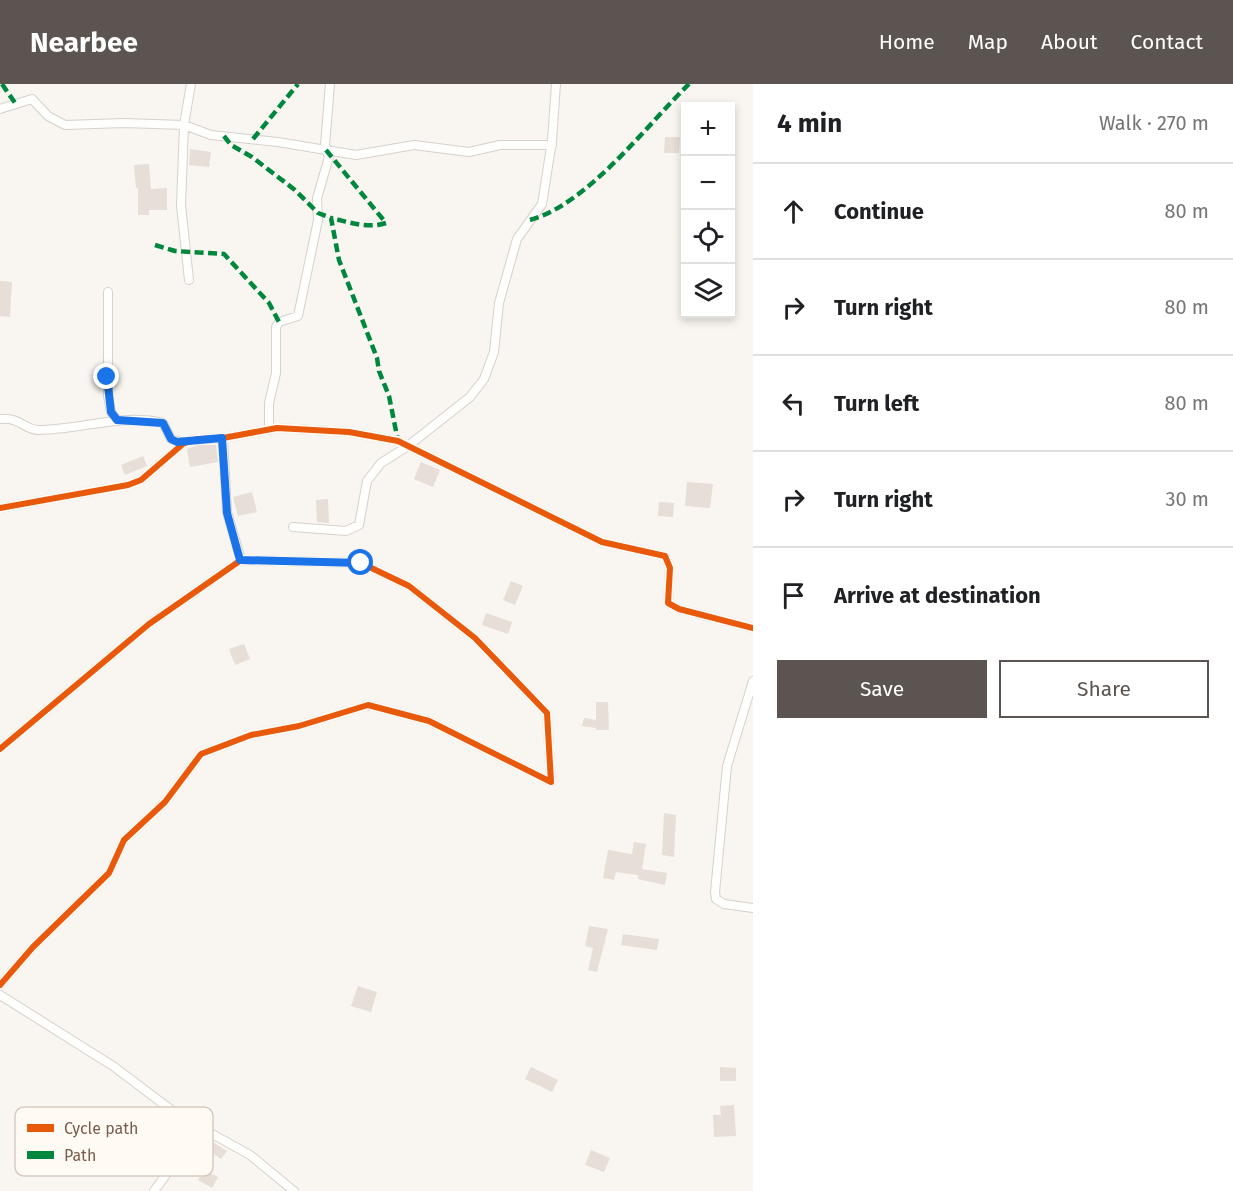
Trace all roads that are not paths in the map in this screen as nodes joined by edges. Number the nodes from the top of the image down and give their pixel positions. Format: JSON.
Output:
{"nodes":[{"id":1,"x":191,"y":84,"type":"edge"},
{"id":2,"x":330,"y":84,"type":"edge"},
{"id":3,"x":556,"y":84,"type":"edge"},
{"id":4,"x":0,"y":109,"type":"edge"},
{"id":5,"x":184,"y":125,"type":"junction"},
{"id":6,"x":552,"y":145,"type":"junction"},
{"id":7,"x":326,"y":150,"type":"junction"},
{"id":8,"x":189,"y":280,"type":"dead end"},
{"id":9,"x":108,"y":292,"type":"dead end"},
{"id":10,"x":0,"y":419,"type":"edge"},
{"id":11,"x":117,"y":420,"type":"junction"},
{"id":12,"x":269,"y":430,"type":"junction"},
{"id":13,"x":222,"y":438,"type":"junction"},
{"id":14,"x":184,"y":443,"type":"junction"},
{"id":15,"x":408,"y":446,"type":"junction"},
{"id":16,"x":0,"y":508,"type":"edge"},
{"id":17,"x":293,"y":527,"type":"dead end"},
{"id":18,"x":240,"y":560,"type":"junction"},
{"id":19,"x":753,"y":628,"type":"edge"},
{"id":20,"x":753,"y":681,"type":"edge"},
{"id":21,"x":0,"y":749,"type":"edge"},
{"id":22,"x":753,"y":908,"type":"edge"},
{"id":23,"x":0,"y":985,"type":"edge"},
{"id":24,"x":0,"y":995,"type":"edge"},
{"id":25,"x":167,"y":1107,"type":"edge"},
{"id":26,"x":213,"y":1135,"type":"edge"},
{"id":27,"x":165,"y":1176,"type":"edge"},
{"id":28,"x":154,"y":1191,"type":"edge"},
{"id":29,"x":294,"y":1191,"type":"edge"}],
"edges":[{"from":1,"to":5,"type":"street"},
{"from":2,"to":7,"type":"street"},
{"from":3,"to":6,"type":"street"},
{"from":4,"to":5,"type":"street"},
{"from":5,"to":7,"type":"street"},
{"from":5,"to":8,"type":"street"},
{"from":6,"to":7,"type":"street"},
{"from":6,"to":15,"type":"street"},
{"from":7,"to":12,"type":"street"},
{"from":9,"to":11,"type":"street"},
{"from":10,"to":11,"type":"street"},
{"from":11,"to":14,"type":"street"},
{"from":12,"to":13,"type":"street"},
{"from":12,"to":15,"type":"street"},
{"from":13,"to":14,"type":"street"},
{"from":13,"to":18,"type":"street"},
{"from":14,"to":16,"type":"street"},
{"from":15,"to":17,"type":"street"},
{"from":15,"to":19,"type":"street"},
{"from":18,"to":21,"type":"street"},
{"from":18,"to":23,"type":"street"},
{"from":20,"to":22,"type":"street"},
{"from":24,"to":25,"type":"street"},
{"from":26,"to":29,"type":"street"},
{"from":27,"to":28,"type":"street"}]}
